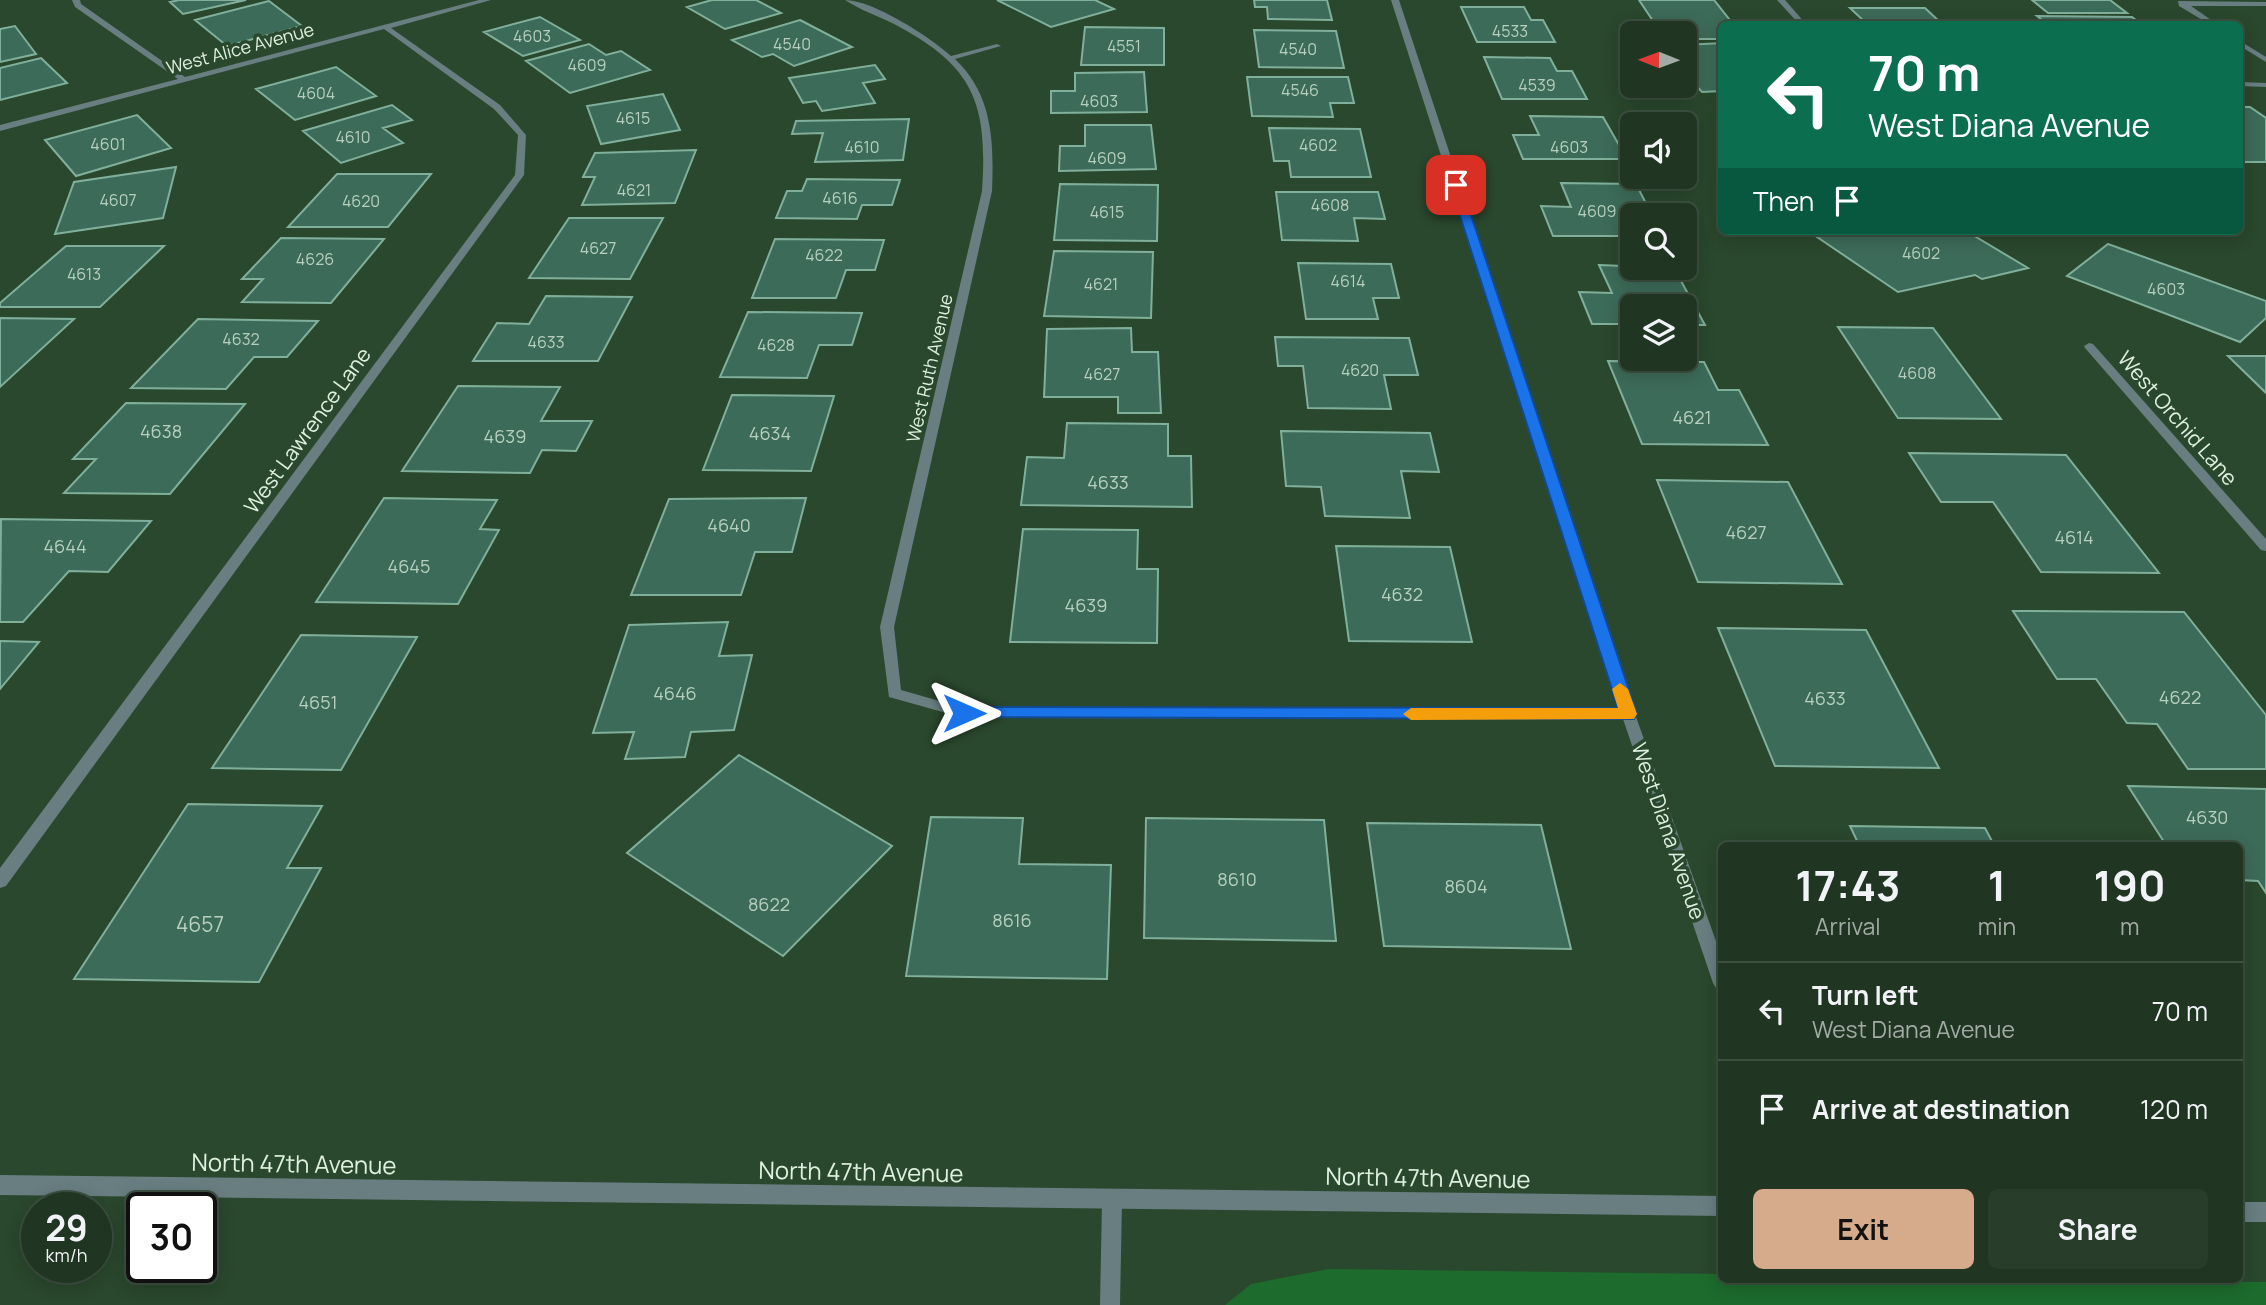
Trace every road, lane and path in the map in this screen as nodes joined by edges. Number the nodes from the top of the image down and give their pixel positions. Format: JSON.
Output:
{"nodes":[{"id":1,"x":76,"y":0,"type":"edge"},
{"id":2,"x":487,"y":0,"type":"edge"},
{"id":3,"x":849,"y":0,"type":"edge"},
{"id":4,"x":1395,"y":0,"type":"edge"},
{"id":5,"x":1781,"y":0,"type":"edge"},
{"id":6,"x":2179,"y":2,"type":"edge"},
{"id":7,"x":2266,"y":4,"type":"edge"},
{"id":8,"x":1799,"y":21,"type":"edge"},
{"id":9,"x":2208,"y":21,"type":"edge"},
{"id":10,"x":385,"y":27,"type":"junction"},
{"id":11,"x":2243,"y":45,"type":"edge"},
{"id":12,"x":998,"y":46,"type":"dead end"},
{"id":13,"x":951,"y":58,"type":"junction"},
{"id":14,"x":2266,"y":60,"type":"edge"},
{"id":15,"x":183,"y":79,"type":"junction"},
{"id":16,"x":2243,"y":85,"type":"edge"},
{"id":17,"x":2266,"y":85,"type":"edge"},
{"id":18,"x":0,"y":128,"type":"edge"},
{"id":19,"x":2089,"y":346,"type":"dead end"},
{"id":20,"x":2266,"y":547,"type":"edge"},
{"id":21,"x":1628,"y":714,"type":"junction"},
{"id":22,"x":0,"y":881,"type":"edge"},
{"id":23,"x":1718,"y":972,"type":"edge"},
{"id":24,"x":0,"y":1185,"type":"edge"},
{"id":25,"x":1112,"y":1200,"type":"junction"},
{"id":26,"x":1718,"y":1206,"type":"edge"},
{"id":27,"x":2243,"y":1212,"type":"edge"},
{"id":28,"x":2266,"y":1212,"type":"edge"},
{"id":29,"x":1110,"y":1305,"type":"edge"}],
"edges":[{"from":1,"to":15,"type":"street"},
{"from":2,"to":10,"type":"street","name":"West Alice Avenue"},
{"from":3,"to":13,"type":"street","name":"West Ruth Avenue"},
{"from":4,"to":21,"type":"street","name":"West Diana Avenue"},
{"from":5,"to":8,"type":"street"},
{"from":6,"to":7,"type":"street"},
{"from":6,"to":9,"type":"street"},
{"from":10,"to":15,"type":"street","name":"West Alice Avenue"},
{"from":10,"to":22,"type":"street","name":"West Lawrence Lane"},
{"from":11,"to":14,"type":"street"},
{"from":12,"to":13,"type":"street"},
{"from":13,"to":21,"type":"street","name":"West Ruth Avenue"},
{"from":15,"to":18,"type":"street","name":"West Alice Avenue"},
{"from":16,"to":17,"type":"street"},
{"from":19,"to":20,"type":"street","name":"West Orchid Lane"},
{"from":21,"to":23,"type":"street","name":"West Diana Avenue"},
{"from":24,"to":25,"type":"street","name":"North 47th Avenue"},
{"from":25,"to":26,"type":"street","name":"North 47th Avenue"},
{"from":25,"to":29,"type":"street"},
{"from":27,"to":28,"type":"street"}]}
